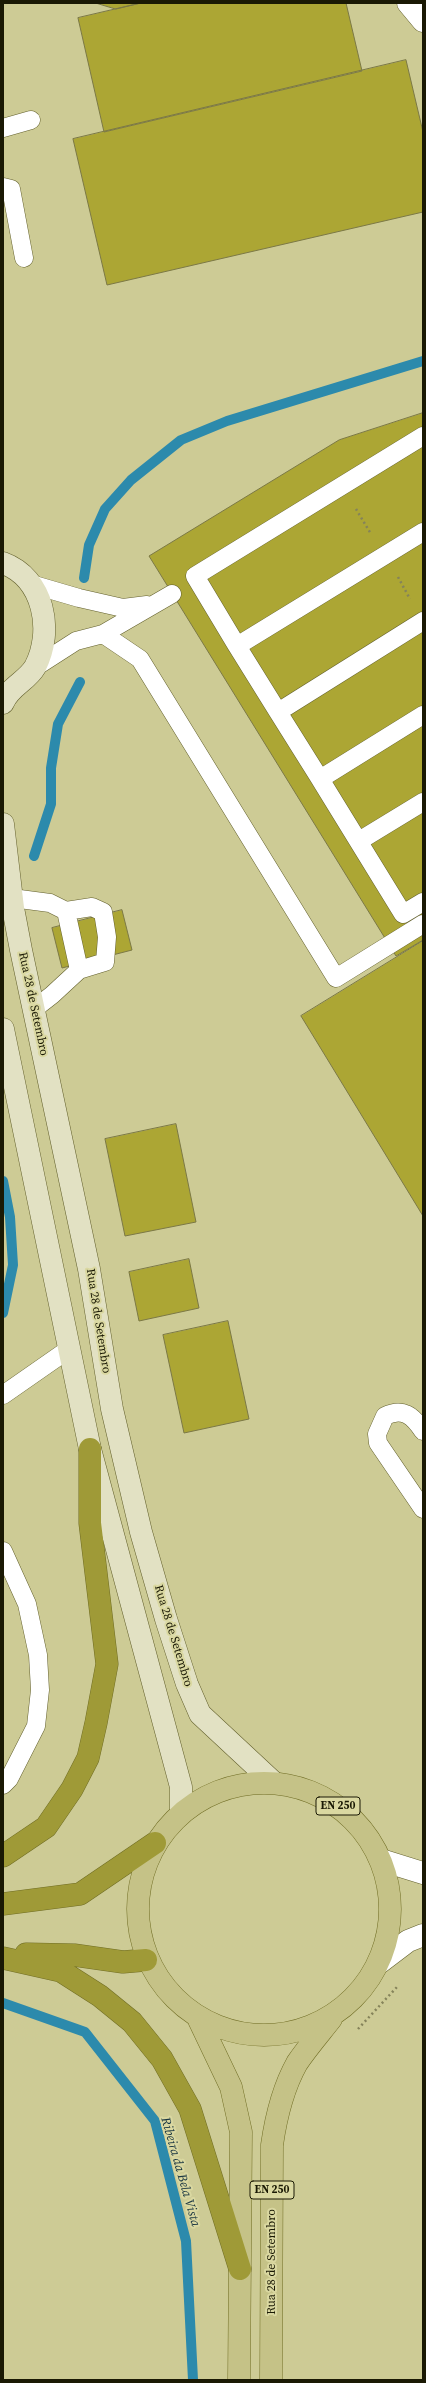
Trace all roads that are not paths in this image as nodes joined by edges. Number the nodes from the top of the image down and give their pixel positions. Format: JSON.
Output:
{"nodes":[{"id":1,"x":408,"y":3,"type":"edge"},
{"id":2,"x":423,"y":21,"type":"edge"},
{"id":3,"x":31,"y":120,"type":"dead end"},
{"id":4,"x":3,"y":128,"type":"edge"},
{"id":5,"x":3,"y":187,"type":"edge"},
{"id":6,"x":24,"y":258,"type":"dead end"},
{"id":7,"x":423,"y":436,"type":"edge"},
{"id":8,"x":423,"y":532,"type":"edge"},
{"id":9,"x":3,"y":563,"type":"edge"},
{"id":10,"x":31,"y":584,"type":"junction"},
{"id":11,"x":172,"y":594,"type":"dead end"},
{"id":12,"x":154,"y":604,"type":"junction"},
{"id":13,"x":423,"y":621,"type":"edge"},
{"id":14,"x":103,"y":634,"type":"junction"},
{"id":15,"x":237,"y":646,"type":"junction"},
{"id":16,"x":34,"y":668,"type":"junction"},
{"id":17,"x":4,"y":697,"type":"edge"},
{"id":18,"x":278,"y":712,"type":"junction"},
{"id":19,"x":423,"y":715,"type":"edge"},
{"id":20,"x":320,"y":779,"type":"junction"},
{"id":21,"x":423,"y":802,"type":"edge"},
{"id":22,"x":3,"y":824,"type":"edge"},
{"id":23,"x":359,"y":841,"type":"junction"},
{"id":24,"x":12,"y":898,"type":"junction"},
{"id":25,"x":423,"y":902,"type":"edge"},
{"id":26,"x":66,"y":911,"type":"junction"},
{"id":27,"x":423,"y":924,"type":"edge"},
{"id":28,"x":79,"y":970,"type":"junction"},
{"id":29,"x":34,"y":1009,"type":"junction"},
{"id":30,"x":3,"y":1029,"type":"edge"},
{"id":31,"x":68,"y":1349,"type":"junction"},
{"id":32,"x":3,"y":1395,"type":"edge"},
{"id":33,"x":423,"y":1432,"type":"edge"},
{"id":34,"x":90,"y":1448,"type":"junction"},
{"id":35,"x":423,"y":1509,"type":"edge"},
{"id":36,"x":3,"y":1551,"type":"edge"},
{"id":37,"x":272,"y":1782,"type":"junction"},
{"id":38,"x":3,"y":1785,"type":"edge"},
{"id":39,"x":181,"y":1813,"type":"junction"},
{"id":40,"x":155,"y":1843,"type":"junction"},
{"id":41,"x":3,"y":1856,"type":"edge"},
{"id":42,"x":381,"y":1860,"type":"junction"},
{"id":43,"x":423,"y":1873,"type":"edge"},
{"id":44,"x":3,"y":1904,"type":"edge"},
{"id":45,"x":423,"y":1935,"type":"edge"},
{"id":46,"x":3,"y":1954,"type":"edge"},
{"id":47,"x":3,"y":1958,"type":"edge"},
{"id":48,"x":146,"y":1960,"type":"junction"},
{"id":49,"x":379,"y":1963,"type":"junction"},
{"id":50,"x":334,"y":2016,"type":"junction"},
{"id":51,"x":199,"y":2020,"type":"junction"},
{"id":52,"x":240,"y":2269,"type":"junction"},
{"id":53,"x":239,"y":2380,"type":"edge"},
{"id":54,"x":271,"y":2380,"type":"edge"}],
"edges":[{"from":1,"to":2,"type":"street"},
{"from":3,"to":4,"type":"lane"},
{"from":5,"to":6,"type":"lane"},
{"from":7,"to":15,"type":"lane"},
{"from":8,"to":15,"type":"lane"},
{"from":9,"to":10,"type":"main road"},
{"from":10,"to":12,"type":"lane"},
{"from":10,"to":16,"type":"main road"},
{"from":11,"to":12,"type":"lane"},
{"from":12,"to":14,"type":"lane"},
{"from":13,"to":18,"type":"lane"},
{"from":14,"to":16,"type":"lane"},
{"from":14,"to":27,"type":"lane"},
{"from":15,"to":18,"type":"lane"},
{"from":16,"to":17,"type":"main road"},
{"from":18,"to":20,"type":"lane"},
{"from":19,"to":20,"type":"lane"},
{"from":20,"to":23,"type":"lane"},
{"from":21,"to":23,"type":"lane"},
{"from":22,"to":24,"type":"main road","name":"Rua 28 de Setembro"},
{"from":23,"to":25,"type":"lane"},
{"from":24,"to":26,"type":"lane"},
{"from":24,"to":29,"type":"main road","name":"Rua 28 de Setembro"},
{"from":26,"to":28,"type":"lane"},
{"from":26,"to":28,"type":"lane"},
{"from":28,"to":29,"type":"lane"},
{"from":29,"to":37,"type":"main road","name":"Rua 28 de Setembro"},
{"from":30,"to":31,"type":"main road"},
{"from":31,"to":32,"type":"lane"},
{"from":31,"to":34,"type":"main road"},
{"from":33,"to":35,"type":"lane"},
{"from":34,"to":39,"type":"main road"},
{"from":34,"to":41,"type":"highway"},
{"from":36,"to":38,"type":"lane"},
{"from":37,"to":39,"type":"main road","number":"EN 250"},
{"from":37,"to":42,"type":"main road","number":"EN 250"},
{"from":39,"to":40,"type":"main road","number":"EN 250"},
{"from":40,"to":44,"type":"highway"},
{"from":40,"to":48,"type":"main road","number":"EN 250"},
{"from":42,"to":43,"type":"street"},
{"from":42,"to":49,"type":"main road","number":"EN 250"},
{"from":45,"to":49,"type":"street"},
{"from":46,"to":48,"type":"highway"},
{"from":47,"to":52,"type":"highway"},
{"from":48,"to":51,"type":"main road","number":"EN 250"},
{"from":49,"to":50,"type":"main road","number":"EN 250"},
{"from":50,"to":51,"type":"main road","number":"EN 250"},
{"from":50,"to":54,"type":"main road","name":"Rua 28 de Setembro","number":"EN 250"},
{"from":51,"to":52,"type":"main road","number":"EN 250"},
{"from":52,"to":53,"type":"main road","number":"EN 250"}]}
